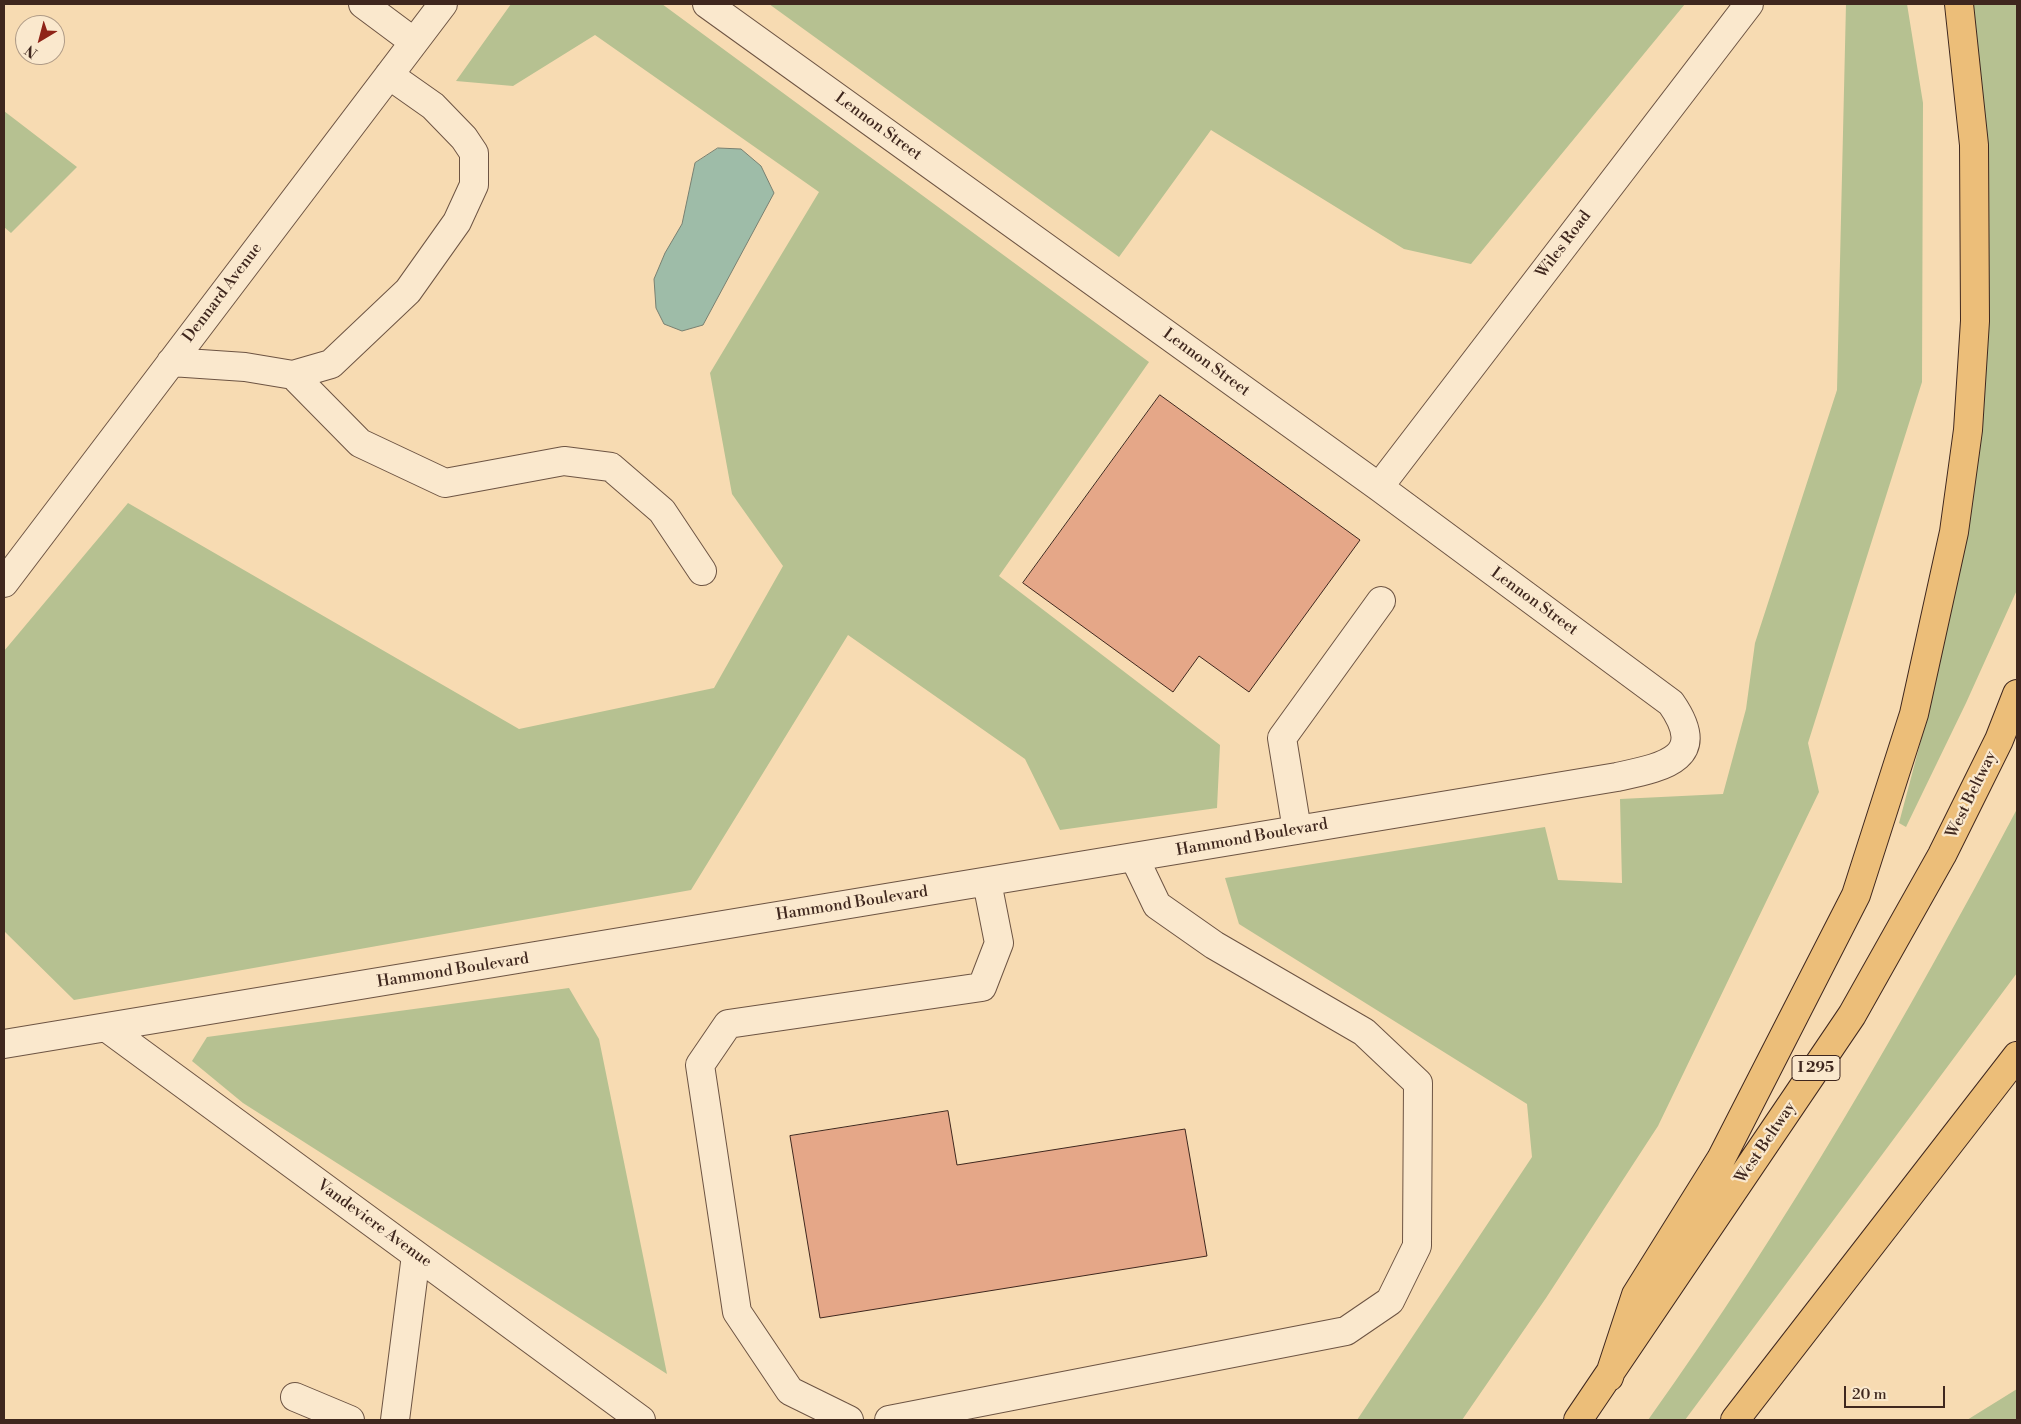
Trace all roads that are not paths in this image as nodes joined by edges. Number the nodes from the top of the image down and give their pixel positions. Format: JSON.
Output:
{"nodes":[{"id":1,"x":363,"y":4,"type":"edge"},
{"id":2,"x":443,"y":4,"type":"edge"},
{"id":3,"x":706,"y":4,"type":"edge"},
{"id":4,"x":1749,"y":4,"type":"edge"},
{"id":5,"x":1958,"y":4,"type":"edge"},
{"id":6,"x":414,"y":42,"type":"junction"},
{"id":7,"x":389,"y":75,"type":"junction"},
{"id":8,"x":171,"y":362,"type":"junction"},
{"id":9,"x":293,"y":375,"type":"junction"},
{"id":10,"x":1378,"y":487,"type":"junction"},
{"id":11,"x":702,"y":571,"type":"dead end"},
{"id":12,"x":4,"y":583,"type":"edge"},
{"id":13,"x":1381,"y":601,"type":"dead end"},
{"id":14,"x":2017,"y":694,"type":"edge"},
{"id":15,"x":1687,"y":739,"type":"joint"},
{"id":16,"x":1297,"y":830,"type":"junction"},
{"id":17,"x":1134,"y":857,"type":"junction"},
{"id":18,"x":986,"y":882,"type":"junction"},
{"id":19,"x":107,"y":1028,"type":"junction"},
{"id":20,"x":4,"y":1044,"type":"edge"},
{"id":21,"x":2017,"y":1056,"type":"edge"},
{"id":22,"x":416,"y":1255,"type":"junction"},
{"id":23,"x":1609,"y":1376,"type":"junction"},
{"id":24,"x":294,"y":1397,"type":"dead end"},
{"id":25,"x":350,"y":1420,"type":"edge"},
{"id":26,"x":394,"y":1420,"type":"edge"},
{"id":27,"x":641,"y":1420,"type":"edge"},
{"id":28,"x":849,"y":1420,"type":"edge"},
{"id":29,"x":889,"y":1420,"type":"edge"},
{"id":30,"x":1578,"y":1420,"type":"edge"},
{"id":31,"x":1735,"y":1420,"type":"edge"}],
"edges":[{"from":1,"to":6,"type":"street"},
{"from":2,"to":6,"type":"street","name":"Dennard Avenue"},
{"from":3,"to":10,"type":"street","name":"Lennon Street"},
{"from":4,"to":10,"type":"street","name":"Wiles Road"},
{"from":5,"to":23,"type":"highway"},
{"from":6,"to":7,"type":"street","name":"Dennard Avenue"},
{"from":7,"to":8,"type":"street","name":"Dennard Avenue"},
{"from":7,"to":9,"type":"street"},
{"from":8,"to":9,"type":"street"},
{"from":8,"to":12,"type":"street","name":"Dennard Avenue"},
{"from":9,"to":11,"type":"street"},
{"from":10,"to":15,"type":"street","name":"Lennon Street"},
{"from":13,"to":16,"type":"street"},
{"from":14,"to":23,"type":"highway","name":"West Beltway","number":"I 295"},
{"from":15,"to":16,"type":"street","name":"Hammond Boulevard"},
{"from":16,"to":17,"type":"street","name":"Hammond Boulevard"},
{"from":17,"to":18,"type":"street","name":"Hammond Boulevard"},
{"from":17,"to":29,"type":"street"},
{"from":18,"to":19,"type":"street","name":"Hammond Boulevard"},
{"from":18,"to":28,"type":"street"},
{"from":19,"to":20,"type":"street","name":"Hammond Boulevard"},
{"from":19,"to":22,"type":"street","name":"Vandeviere Avenue"},
{"from":21,"to":31,"type":"highway"},
{"from":22,"to":26,"type":"street"},
{"from":22,"to":27,"type":"street","name":"Vandeviere Avenue"},
{"from":23,"to":30,"type":"highway","name":"West Beltway","number":"I 295"},
{"from":24,"to":25,"type":"street"}]}
